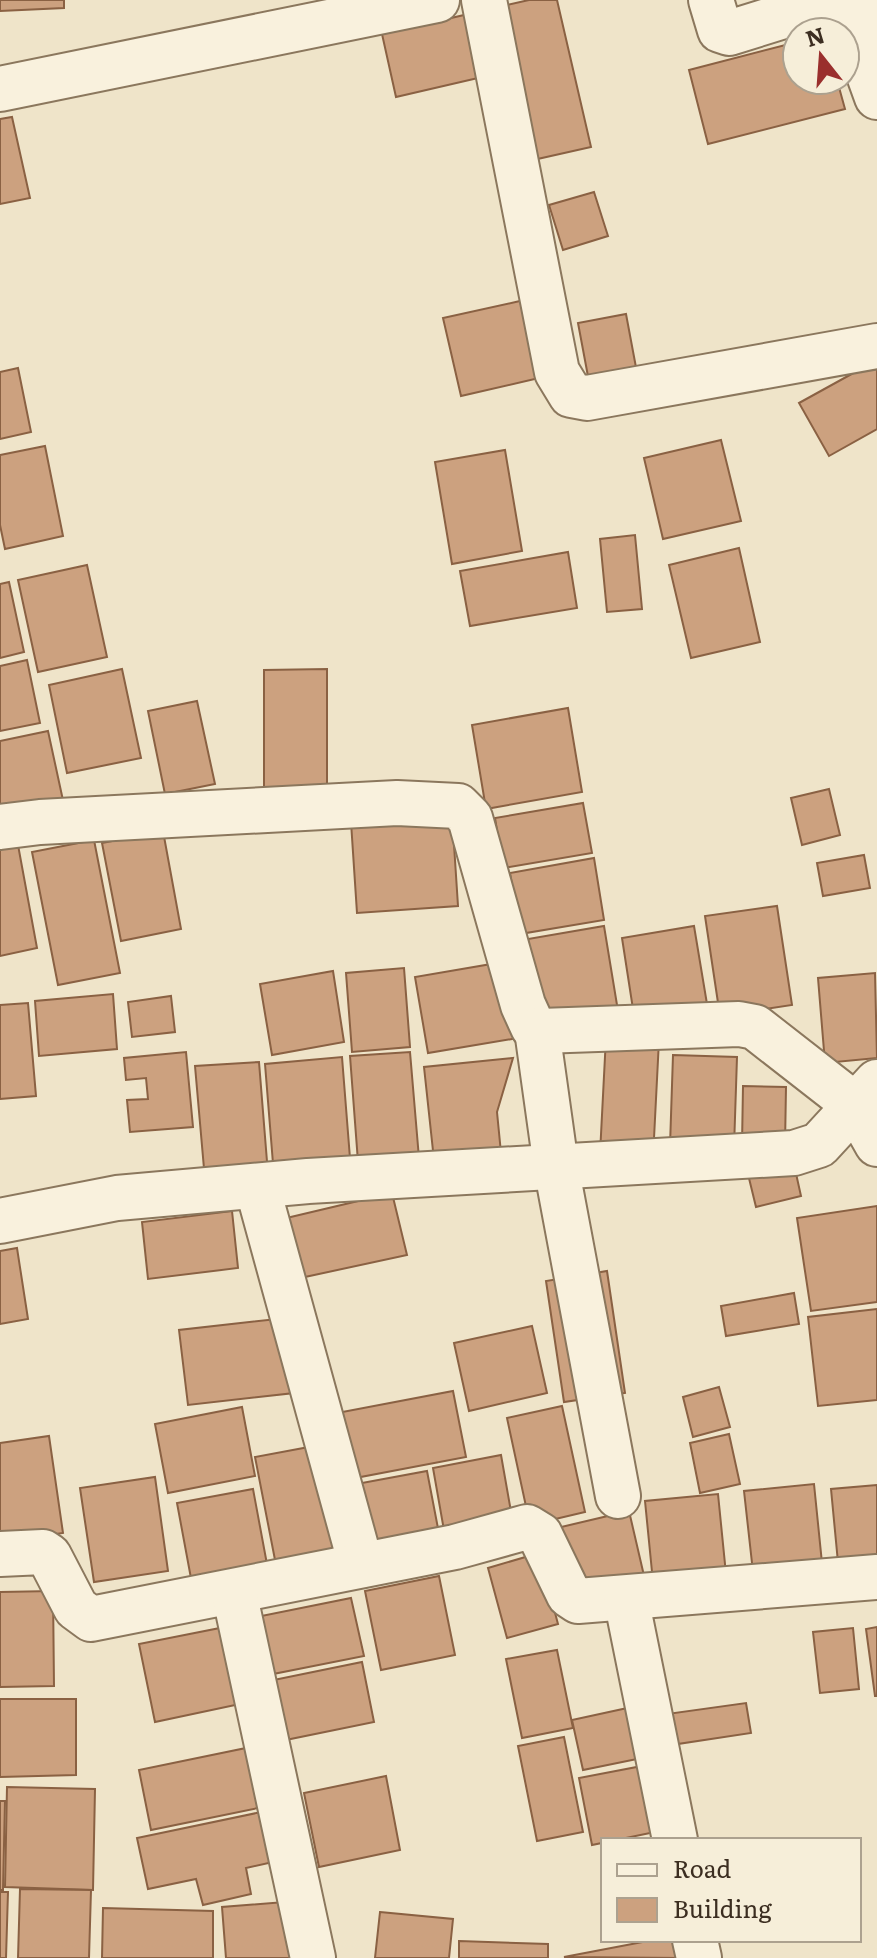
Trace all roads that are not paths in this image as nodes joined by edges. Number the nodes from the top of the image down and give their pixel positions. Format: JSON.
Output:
{"nodes":[{"id":1,"x":437,"y":0,"type":"edge"},
{"id":2,"x":484,"y":0,"type":"edge"},
{"id":3,"x":711,"y":0,"type":"edge"},
{"id":4,"x":835,"y":0,"type":"edge"},
{"id":5,"x":859,"y":0,"type":"edge"},
{"id":6,"x":0,"y":89,"type":"edge"},
{"id":7,"x":877,"y":97,"type":"edge"},
{"id":8,"x":877,"y":346,"type":"edge"},
{"id":9,"x":0,"y":827,"type":"edge"},
{"id":10,"x":537,"y":1030,"type":"junction"},
{"id":11,"x":866,"y":1093,"type":"edge"},
{"id":12,"x":877,"y":1144,"type":"edge"},
{"id":13,"x":556,"y":1166,"type":"junction"},
{"id":14,"x":257,"y":1186,"type":"junction"},
{"id":15,"x":0,"y":1221,"type":"edge"},
{"id":16,"x":618,"y":1496,"type":"dead end"},
{"id":17,"x":0,"y":1554,"type":"edge"},
{"id":18,"x":361,"y":1565,"type":"junction"},
{"id":19,"x":877,"y":1577,"type":"edge"},
{"id":20,"x":234,"y":1592,"type":"junction"},
{"id":21,"x":626,"y":1598,"type":"junction"},
{"id":22,"x":675,"y":1838,"type":"edge"},
{"id":23,"x":313,"y":1958,"type":"edge"}],
"edges":[{"from":1,"to":6,"type":"street"},
{"from":2,"to":8,"type":"street"},
{"from":3,"to":4,"type":"street"},
{"from":5,"to":7,"type":"street"},
{"from":9,"to":10,"type":"street"},
{"from":10,"to":11,"type":"street"},
{"from":10,"to":13,"type":"street"},
{"from":11,"to":12,"type":"street"},
{"from":11,"to":13,"type":"street"},
{"from":13,"to":14,"type":"street"},
{"from":13,"to":16,"type":"street"},
{"from":14,"to":15,"type":"street"},
{"from":14,"to":18,"type":"street"},
{"from":17,"to":20,"type":"street"},
{"from":18,"to":20,"type":"street"},
{"from":18,"to":21,"type":"street"},
{"from":19,"to":21,"type":"street"},
{"from":20,"to":23,"type":"street"},
{"from":21,"to":22,"type":"street"}]}
